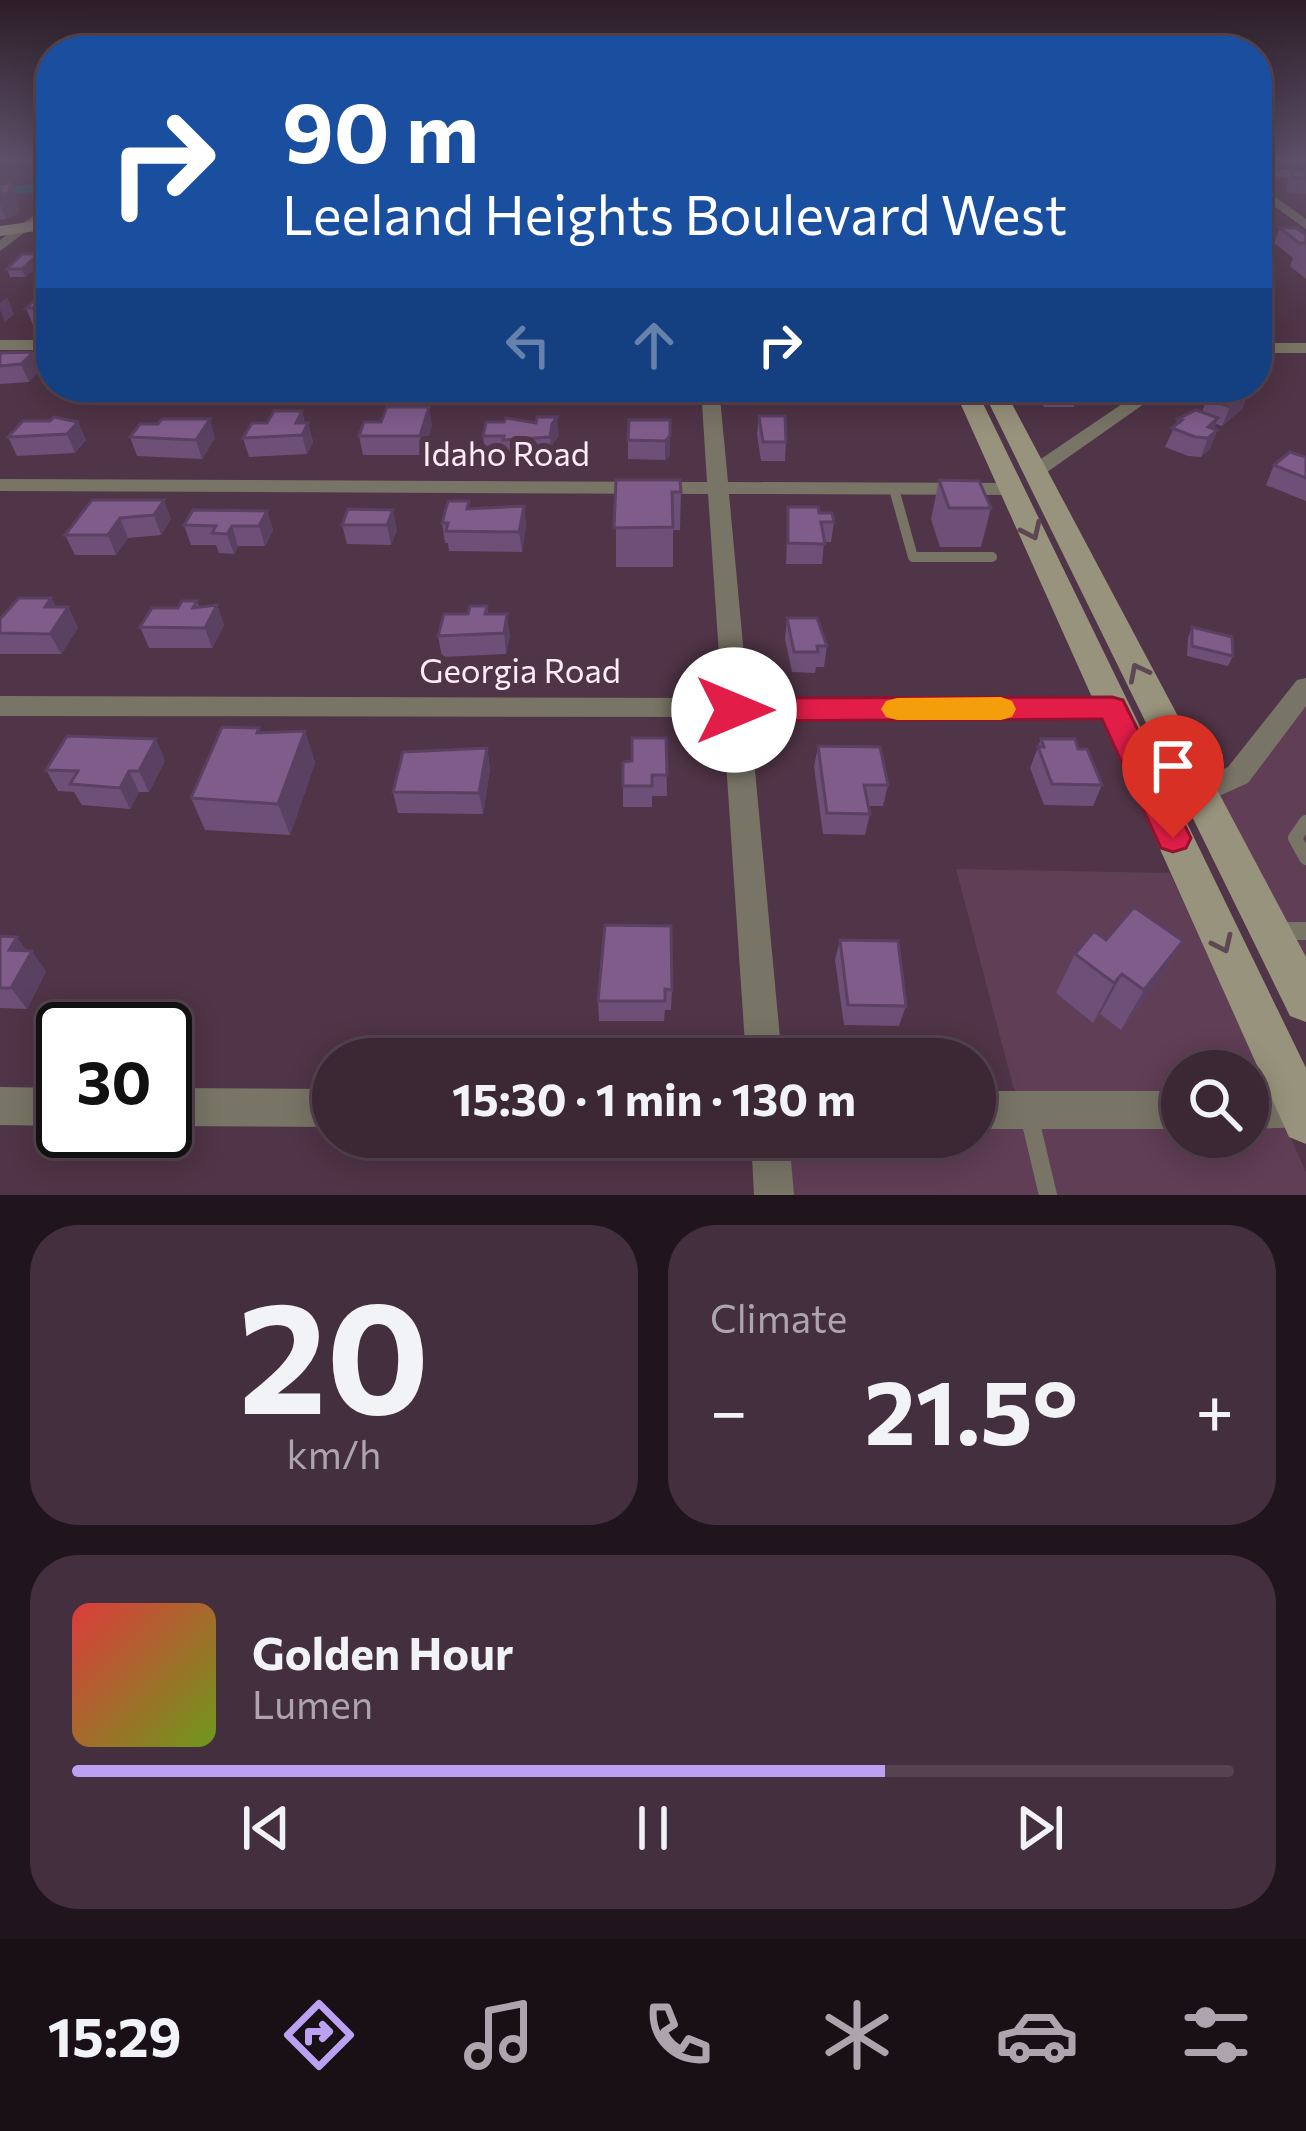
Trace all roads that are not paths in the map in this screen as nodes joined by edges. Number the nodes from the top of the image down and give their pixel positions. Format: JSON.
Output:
{"nodes":[{"id":1,"x":36,"y":218,"type":"edge"},
{"id":2,"x":36,"y":226,"type":"edge"},
{"id":3,"x":24,"y":227,"type":"junction"},
{"id":4,"x":0,"y":231,"type":"edge"},
{"id":5,"x":0,"y":247,"type":"edge"},
{"id":6,"x":0,"y":345,"type":"edge"},
{"id":7,"x":36,"y":345,"type":"edge"},
{"id":8,"x":1272,"y":348,"type":"edge"},
{"id":9,"x":1306,"y":348,"type":"edge"},
{"id":10,"x":711,"y":402,"type":"edge"},
{"id":11,"x":974,"y":402,"type":"edge"},
{"id":12,"x":997,"y":402,"type":"edge"},
{"id":13,"x":1137,"y":402,"type":"edge"},
{"id":14,"x":1024,"y":480,"type":"junction"},
{"id":15,"x":0,"y":485,"type":"edge"},
{"id":16,"x":717,"y":488,"type":"junction"},
{"id":17,"x":894,"y":488,"type":"junction"},
{"id":18,"x":992,"y":557,"type":"dead end"},
{"id":19,"x":1306,"y":687,"type":"edge"},
{"id":20,"x":0,"y":706,"type":"edge"},
{"id":21,"x":1112,"y":708,"type":"junction"},
{"id":22,"x":734,"y":710,"type":"junction"},
{"id":23,"x":1199,"y":793,"type":"junction"},
{"id":24,"x":1306,"y":822,"type":"edge"},
{"id":25,"x":1306,"y":858,"type":"edge"},
{"id":26,"x":1269,"y":931,"type":"junction"},
{"id":27,"x":1306,"y":931,"type":"edge"},
{"id":28,"x":1306,"y":1000,"type":"edge"},
{"id":29,"x":762,"y":1038,"type":"edge"},
{"id":30,"x":0,"y":1106,"type":"edge"},
{"id":31,"x":36,"y":1107,"type":"edge"},
{"id":32,"x":192,"y":1107,"type":"edge"},
{"id":33,"x":312,"y":1108,"type":"edge"},
{"id":34,"x":996,"y":1110,"type":"edge"},
{"id":35,"x":1028,"y":1110,"type":"junction"},
{"id":36,"x":1161,"y":1110,"type":"edge"},
{"id":37,"x":1269,"y":1112,"type":"edge"},
{"id":38,"x":1304,"y":1115,"type":"edge"},
{"id":39,"x":771,"y":1158,"type":"edge"},
{"id":40,"x":774,"y":1195,"type":"edge"},
{"id":41,"x":1048,"y":1195,"type":"edge"}],
"edges":[{"from":1,"to":3,"type":"street"},
{"from":2,"to":3,"type":"main road"},
{"from":3,"to":4,"type":"main road"},
{"from":3,"to":5,"type":"street"},
{"from":6,"to":7,"type":"street"},
{"from":8,"to":9,"type":"street"},
{"from":10,"to":16,"type":"street"},
{"from":11,"to":14,"type":"main road"},
{"from":12,"to":14,"type":"main road"},
{"from":13,"to":14,"type":"street"},
{"from":14,"to":17,"type":"street","name":"Idaho Road"},
{"from":14,"to":21,"type":"main road","one_way":true},
{"from":23,"to":14,"type":"main road","one_way":true},
{"from":15,"to":16,"type":"street","name":"Idaho Road"},
{"from":16,"to":17,"type":"street","name":"Idaho Road"},
{"from":16,"to":22,"type":"street"},
{"from":17,"to":18,"type":"lane"},
{"from":19,"to":23,"type":"street"},
{"from":20,"to":22,"type":"street","name":"Georgia Road"},
{"from":21,"to":22,"type":"street","name":"Georgia Road"},
{"from":21,"to":38,"type":"main road","one_way":true},
{"from":22,"to":29,"type":"street"},
{"from":23,"to":26,"type":"main road"},
{"from":24,"to":25,"type":"lane"},
{"from":26,"to":27,"type":"lane"},
{"from":26,"to":28,"type":"main road"},
{"from":30,"to":31,"type":"street"},
{"from":32,"to":33,"type":"street"},
{"from":34,"to":35,"type":"street"},
{"from":35,"to":36,"type":"street"},
{"from":35,"to":41,"type":"lane"},
{"from":37,"to":38,"type":"street"},
{"from":39,"to":40,"type":"street"}]}
